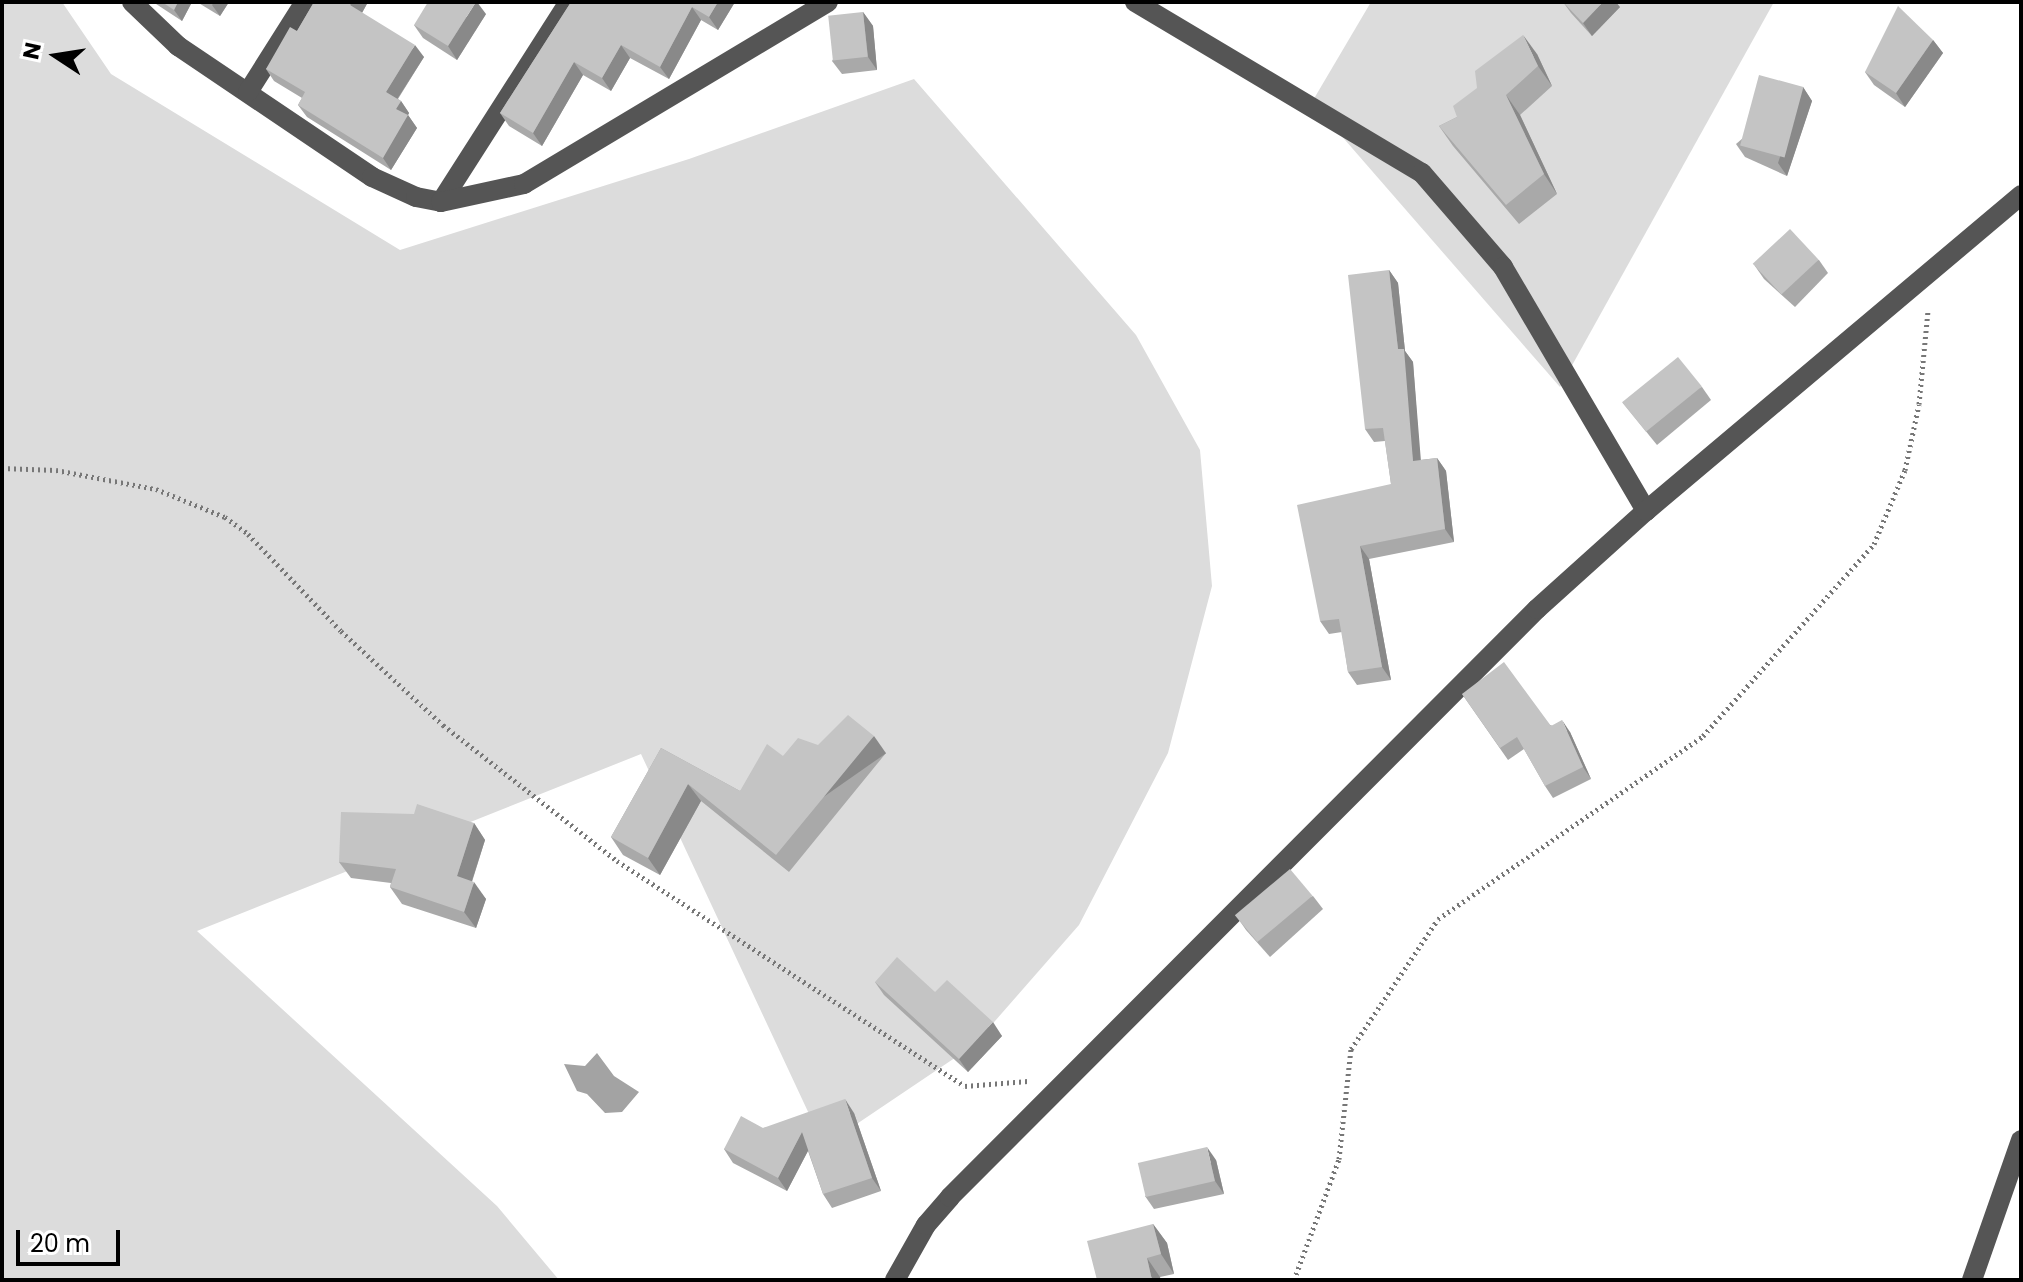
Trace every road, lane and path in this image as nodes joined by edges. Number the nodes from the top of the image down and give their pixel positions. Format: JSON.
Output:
{"nodes":[{"id":1,"x":132,"y":2,"type":"edge"},
{"id":2,"x":305,"y":2,"type":"edge"},
{"id":3,"x":569,"y":2,"type":"edge"},
{"id":4,"x":828,"y":2,"type":"edge"},
{"id":5,"x":1135,"y":2,"type":"edge"},
{"id":6,"x":248,"y":92,"type":"junction"},
{"id":7,"x":2021,"y":195,"type":"edge"},
{"id":8,"x":441,"y":202,"type":"junction"},
{"id":9,"x":1927,"y":273,"type":"junction"},
{"id":10,"x":2,"y":468,"type":"edge"},
{"id":11,"x":1646,"y":511,"type":"junction"},
{"id":12,"x":1069,"y":1078,"type":"junction"},
{"id":13,"x":2021,"y":1140,"type":"edge"},
{"id":14,"x":895,"y":1280,"type":"edge"},
{"id":15,"x":1294,"y":1280,"type":"edge"},
{"id":16,"x":1972,"y":1280,"type":"edge"}],
"edges":[{"from":1,"to":6,"type":"street"},
{"from":2,"to":6,"type":"street"},
{"from":3,"to":8,"type":"street"},
{"from":4,"to":8,"type":"street"},
{"from":5,"to":11,"type":"street"},
{"from":6,"to":8,"type":"street"},
{"from":7,"to":9,"type":"street"},
{"from":9,"to":11,"type":"street"},
{"from":9,"to":15,"type":"path"},
{"from":10,"to":12,"type":"path"},
{"from":11,"to":12,"type":"street"},
{"from":12,"to":14,"type":"street"},
{"from":13,"to":16,"type":"street"}]}
